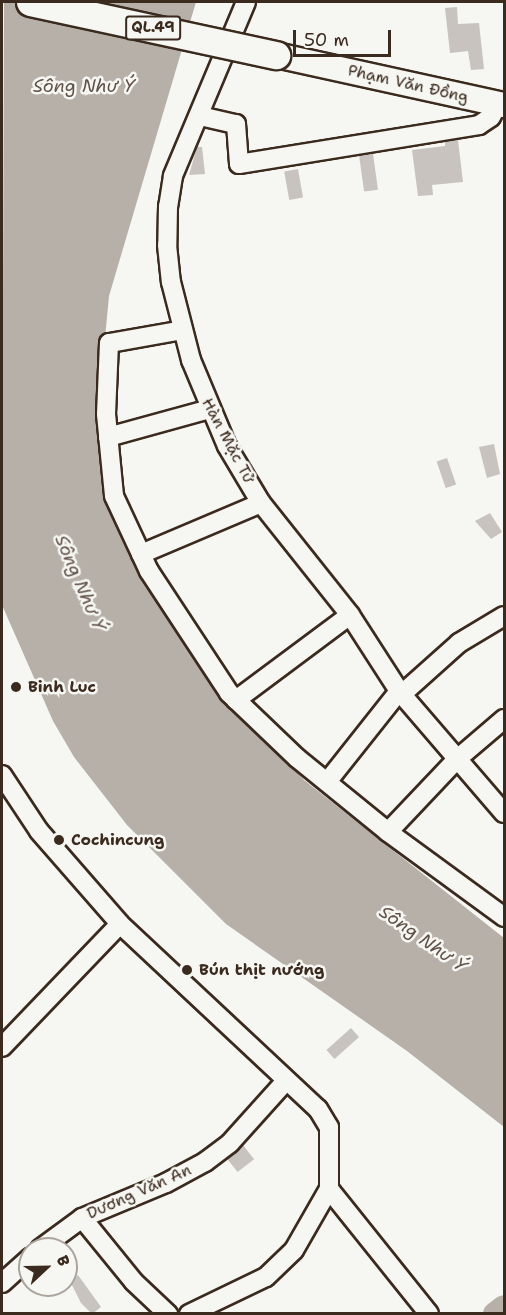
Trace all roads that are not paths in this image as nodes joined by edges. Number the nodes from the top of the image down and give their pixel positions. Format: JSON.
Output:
{"nodes":[{"id":1,"x":30,"y":2,"type":"edge"},
{"id":2,"x":246,"y":2,"type":"edge"},
{"id":3,"x":276,"y":55,"type":"joint"},
{"id":4,"x":501,"y":104,"type":"edge"},
{"id":5,"x":200,"y":116,"type":"junction"},
{"id":6,"x":183,"y":330,"type":"junction"},
{"id":7,"x":210,"y":409,"type":"junction"},
{"id":8,"x":108,"y":437,"type":"junction"},
{"id":9,"x":261,"y":502,"type":"junction"},
{"id":10,"x":141,"y":554,"type":"junction"},
{"id":11,"x":350,"y":615,"type":"junction"},
{"id":12,"x":504,"y":616,"type":"edge"},
{"id":13,"x":400,"y":692,"type":"junction"},
{"id":14,"x":236,"y":700,"type":"junction"},
{"id":15,"x":504,"y":719,"type":"edge"},
{"id":16,"x":456,"y":760,"type":"junction"},
{"id":17,"x":2,"y":775,"type":"edge"},
{"id":18,"x":327,"y":782,"type":"junction"},
{"id":19,"x":6,"y":796,"type":"edge"},
{"id":20,"x":504,"y":813,"type":"edge"},
{"id":21,"x":388,"y":832,"type":"junction"},
{"id":22,"x":504,"y":917,"type":"edge"},
{"id":23,"x":120,"y":924,"type":"junction"},
{"id":24,"x":2,"y":1047,"type":"edge"},
{"id":25,"x":285,"y":1082,"type":"junction"},
{"id":26,"x":329,"y":1189,"type":"junction"},
{"id":27,"x":82,"y":1218,"type":"junction"},
{"id":28,"x":56,"y":1237,"type":"edge"},
{"id":29,"x":18,"y":1269,"type":"edge"},
{"id":30,"x":2,"y":1283,"type":"edge"},
{"id":31,"x":427,"y":1313,"type":"edge"},
{"id":32,"x":168,"y":1314,"type":"edge"},
{"id":33,"x":189,"y":1314,"type":"edge"}],
"edges":[{"from":1,"to":3,"type":"highway","number":"QL.49","bridge":true},
{"from":2,"to":5,"type":"street","name":"Hàn Mặc Tử"},
{"from":3,"to":4,"type":"main road","name":"Phạm Văn Đồng","number":"QL.49"},
{"from":4,"to":5,"type":"street"},
{"from":5,"to":6,"type":"street","name":"Hàn Mặc Tử"},
{"from":6,"to":7,"type":"street","name":"Hàn Mặc Tử"},
{"from":6,"to":8,"type":"street"},
{"from":7,"to":8,"type":"street"},
{"from":7,"to":9,"type":"street","name":"Hàn Mặc Tử"},
{"from":8,"to":10,"type":"street"},
{"from":9,"to":10,"type":"street"},
{"from":9,"to":11,"type":"street","name":"Hàn Mặc Tử"},
{"from":10,"to":14,"type":"street"},
{"from":11,"to":13,"type":"street","name":"Hàn Mặc Tử"},
{"from":11,"to":14,"type":"street"},
{"from":12,"to":13,"type":"street"},
{"from":13,"to":16,"type":"street","name":"Hàn Mặc Tử"},
{"from":13,"to":18,"type":"street"},
{"from":14,"to":18,"type":"street"},
{"from":15,"to":16,"type":"street"},
{"from":16,"to":20,"type":"street","name":"Hàn Mặc Tử"},
{"from":16,"to":21,"type":"street"},
{"from":17,"to":19,"type":"street"},
{"from":18,"to":21,"type":"street"},
{"from":19,"to":23,"type":"street"},
{"from":21,"to":22,"type":"street"},
{"from":23,"to":24,"type":"street"},
{"from":23,"to":25,"type":"street"},
{"from":25,"to":26,"type":"street"},
{"from":25,"to":27,"type":"street","name":"Dương Văn An"},
{"from":26,"to":31,"type":"street"},
{"from":26,"to":33,"type":"street"},
{"from":27,"to":28,"type":"street","name":"Dương Văn An"},
{"from":27,"to":32,"type":"street"},
{"from":29,"to":30,"type":"street"}]}
